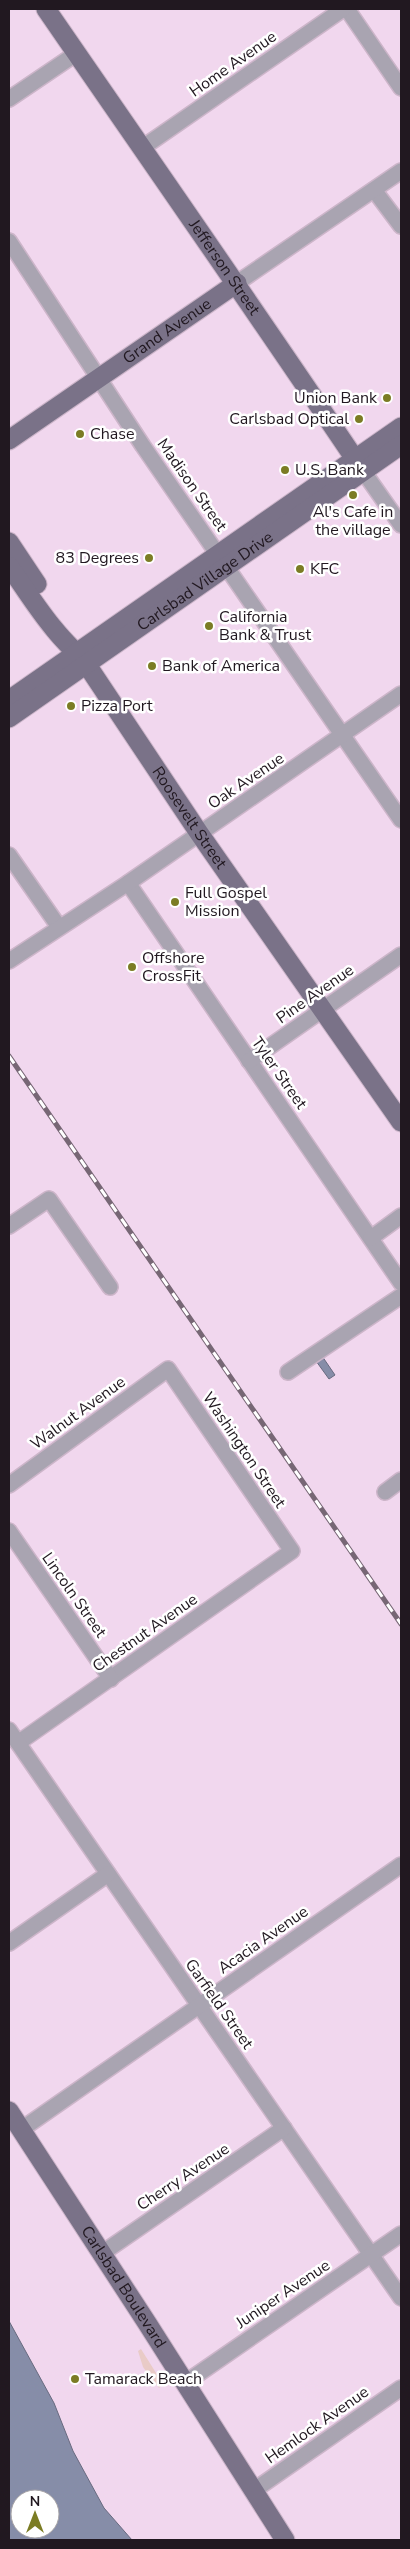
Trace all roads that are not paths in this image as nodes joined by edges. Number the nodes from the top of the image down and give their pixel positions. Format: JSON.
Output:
{"nodes":[{"id":1,"x":46,"y":9,"type":"edge"},
{"id":2,"x":345,"y":9,"type":"edge"},
{"id":3,"x":77,"y":54,"type":"junction"},
{"id":4,"x":401,"y":88,"type":"edge"},
{"id":5,"x":9,"y":99,"type":"edge"},
{"id":6,"x":142,"y":148,"type":"junction"},
{"id":7,"x":401,"y":171,"type":"edge"},
{"id":8,"x":374,"y":190,"type":"junction"},
{"id":9,"x":401,"y":226,"type":"edge"},
{"id":10,"x":9,"y":242,"type":"edge"},
{"id":11,"x":237,"y":283,"type":"junction"},
{"id":12,"x":98,"y":378,"type":"junction"},
{"id":13,"x":401,"y":427,"type":"edge"},
{"id":14,"x":9,"y":440,"type":"edge"},
{"id":15,"x":401,"y":445,"type":"edge"},
{"id":16,"x":359,"y":465,"type":"junction"},
{"id":17,"x":401,"y":525,"type":"edge"},
{"id":18,"x":9,"y":542,"type":"edge"},
{"id":19,"x":222,"y":560,"type":"junction"},
{"id":20,"x":9,"y":566,"type":"edge"},
{"id":21,"x":81,"y":658,"type":"junction"},
{"id":22,"x":401,"y":694,"type":"edge"},
{"id":23,"x":9,"y":700,"type":"edge"},
{"id":24,"x":9,"y":718,"type":"edge"},
{"id":25,"x":342,"y":736,"type":"junction"},
{"id":26,"x":401,"y":820,"type":"edge"},
{"id":27,"x":200,"y":833,"type":"junction"},
{"id":28,"x":9,"y":854,"type":"edge"},
{"id":29,"x":128,"y":883,"type":"junction"},
{"id":30,"x":59,"y":927,"type":"junction"},
{"id":31,"x":401,"y":955,"type":"edge"},
{"id":32,"x":9,"y":962,"type":"edge"},
{"id":33,"x":322,"y":1010,"type":"junction"},
{"id":34,"x":249,"y":1061,"type":"junction"},
{"id":35,"x":401,"y":1122,"type":"edge"},
{"id":36,"x":401,"y":1216,"type":"edge"},
{"id":37,"x":9,"y":1226,"type":"edge"},
{"id":38,"x":371,"y":1238,"type":"junction"},
{"id":39,"x":401,"y":1283,"type":"edge"},
{"id":40,"x":110,"y":1287,"type":"dead end"},
{"id":41,"x":401,"y":1296,"type":"edge"},
{"id":42,"x":168,"y":1369,"type":"joint"},
{"id":43,"x":288,"y":1372,"type":"dead end"},
{"id":44,"x":401,"y":1480,"type":"edge"},
{"id":45,"x":9,"y":1485,"type":"edge"},
{"id":46,"x":385,"y":1492,"type":"dead end"},
{"id":47,"x":9,"y":1531,"type":"edge"},
{"id":48,"x":292,"y":1551,"type":"joint"},
{"id":49,"x":111,"y":1678,"type":"junction"},
{"id":50,"x":13,"y":1740,"type":"edge"},
{"id":51,"x":401,"y":1866,"type":"edge"},
{"id":52,"x":108,"y":1874,"type":"junction"},
{"id":53,"x":9,"y":1943,"type":"edge"},
{"id":54,"x":199,"y":2005,"type":"junction"},
{"id":55,"x":9,"y":2111,"type":"edge"},
{"id":56,"x":284,"y":2128,"type":"junction"},
{"id":57,"x":22,"y":2129,"type":"junction"},
{"id":58,"x":401,"y":2234,"type":"edge"},
{"id":59,"x":101,"y":2254,"type":"junction"},
{"id":60,"x":372,"y":2255,"type":"junction"},
{"id":61,"x":401,"y":2298,"type":"edge"},
{"id":62,"x":185,"y":2383,"type":"junction"},
{"id":63,"x":401,"y":2388,"type":"edge"},
{"id":64,"x":253,"y":2491,"type":"junction"},
{"id":65,"x":285,"y":2540,"type":"edge"}],
"edges":[{"from":1,"to":3,"type":"main road","name":"Jefferson Street"},
{"from":2,"to":4,"type":"street"},
{"from":2,"to":6,"type":"street","name":"Home Avenue"},
{"from":3,"to":5,"type":"street"},
{"from":3,"to":6,"type":"main road","name":"Jefferson Street"},
{"from":6,"to":11,"type":"main road","name":"Jefferson Street"},
{"from":7,"to":8,"type":"street","name":"Grand Avenue"},
{"from":8,"to":9,"type":"street"},
{"from":8,"to":11,"type":"street","name":"Grand Avenue"},
{"from":10,"to":12,"type":"street","name":"Madison Street"},
{"from":11,"to":12,"type":"main road","name":"Grand Avenue"},
{"from":11,"to":16,"type":"main road","name":"Jefferson Street"},
{"from":12,"to":14,"type":"main road","name":"Grand Avenue"},
{"from":12,"to":19,"type":"street","name":"Madison Street"},
{"from":13,"to":16,"type":"main road","name":"Carlsbad Village Drive"},
{"from":15,"to":16,"type":"main road","name":"Carlsbad Village Drive"},
{"from":16,"to":17,"type":"street","name":"Jefferson Street"},
{"from":16,"to":19,"type":"main road","name":"Carlsbad Village Drive"},
{"from":18,"to":21,"type":"main road"},
{"from":19,"to":21,"type":"main road","name":"Carlsbad Village Drive"},
{"from":19,"to":25,"type":"street","name":"Madison Street"},
{"from":20,"to":21,"type":"main road","name":"Roosevelt Street"},
{"from":21,"to":23,"type":"main road","name":"Carlsbad Village Drive"},
{"from":21,"to":24,"type":"main road","name":"Carlsbad Village Drive"},
{"from":21,"to":27,"type":"main road","name":"Roosevelt Street"},
{"from":22,"to":25,"type":"street","name":"Oak Avenue"},
{"from":25,"to":26,"type":"street","name":"Madison Street"},
{"from":25,"to":27,"type":"street","name":"Oak Avenue"},
{"from":27,"to":29,"type":"street","name":"Oak Avenue"},
{"from":27,"to":33,"type":"main road","name":"Roosevelt Street"},
{"from":28,"to":30,"type":"street"},
{"from":29,"to":30,"type":"street","name":"Oak Avenue"},
{"from":29,"to":34,"type":"street","name":"Tyler Street"},
{"from":30,"to":32,"type":"street","name":"Oak Avenue"},
{"from":31,"to":33,"type":"street","name":"Pine Avenue"},
{"from":33,"to":34,"type":"street","name":"Pine Avenue"},
{"from":33,"to":35,"type":"main road","name":"Roosevelt Street"},
{"from":34,"to":38,"type":"street","name":"Tyler Street"},
{"from":36,"to":38,"type":"street"},
{"from":37,"to":40,"type":"street"},
{"from":38,"to":39,"type":"street","name":"Tyler Street"},
{"from":41,"to":43,"type":"street"},
{"from":42,"to":45,"type":"street","name":"Walnut Avenue"},
{"from":42,"to":48,"type":"street","name":"Washington Street"},
{"from":44,"to":46,"type":"street"},
{"from":47,"to":49,"type":"street","name":"Lincoln Street"},
{"from":48,"to":49,"type":"street","name":"Chestnut Avenue"},
{"from":49,"to":50,"type":"street","name":"Chestnut Avenue"},
{"from":50,"to":52,"type":"street","name":"Garfield Street"},
{"from":51,"to":54,"type":"street","name":"Acacia Avenue"},
{"from":52,"to":53,"type":"street"},
{"from":52,"to":54,"type":"street","name":"Garfield Street"},
{"from":54,"to":56,"type":"street","name":"Garfield Street"},
{"from":54,"to":57,"type":"street","name":"Acacia Avenue"},
{"from":55,"to":57,"type":"main road","name":"Carlsbad Boulevard"},
{"from":56,"to":59,"type":"street","name":"Cherry Avenue"},
{"from":56,"to":60,"type":"street","name":"Garfield Street"},
{"from":57,"to":59,"type":"main road","name":"Carlsbad Boulevard"},
{"from":58,"to":60,"type":"street","name":"Juniper Avenue"},
{"from":59,"to":62,"type":"main road","name":"Carlsbad Boulevard"},
{"from":60,"to":61,"type":"street","name":"Garfield Street"},
{"from":60,"to":62,"type":"street","name":"Juniper Avenue"},
{"from":62,"to":64,"type":"main road","name":"Carlsbad Boulevard"},
{"from":63,"to":64,"type":"street","name":"Hemlock Avenue"},
{"from":64,"to":65,"type":"main road","name":"Carlsbad Boulevard"}]}
